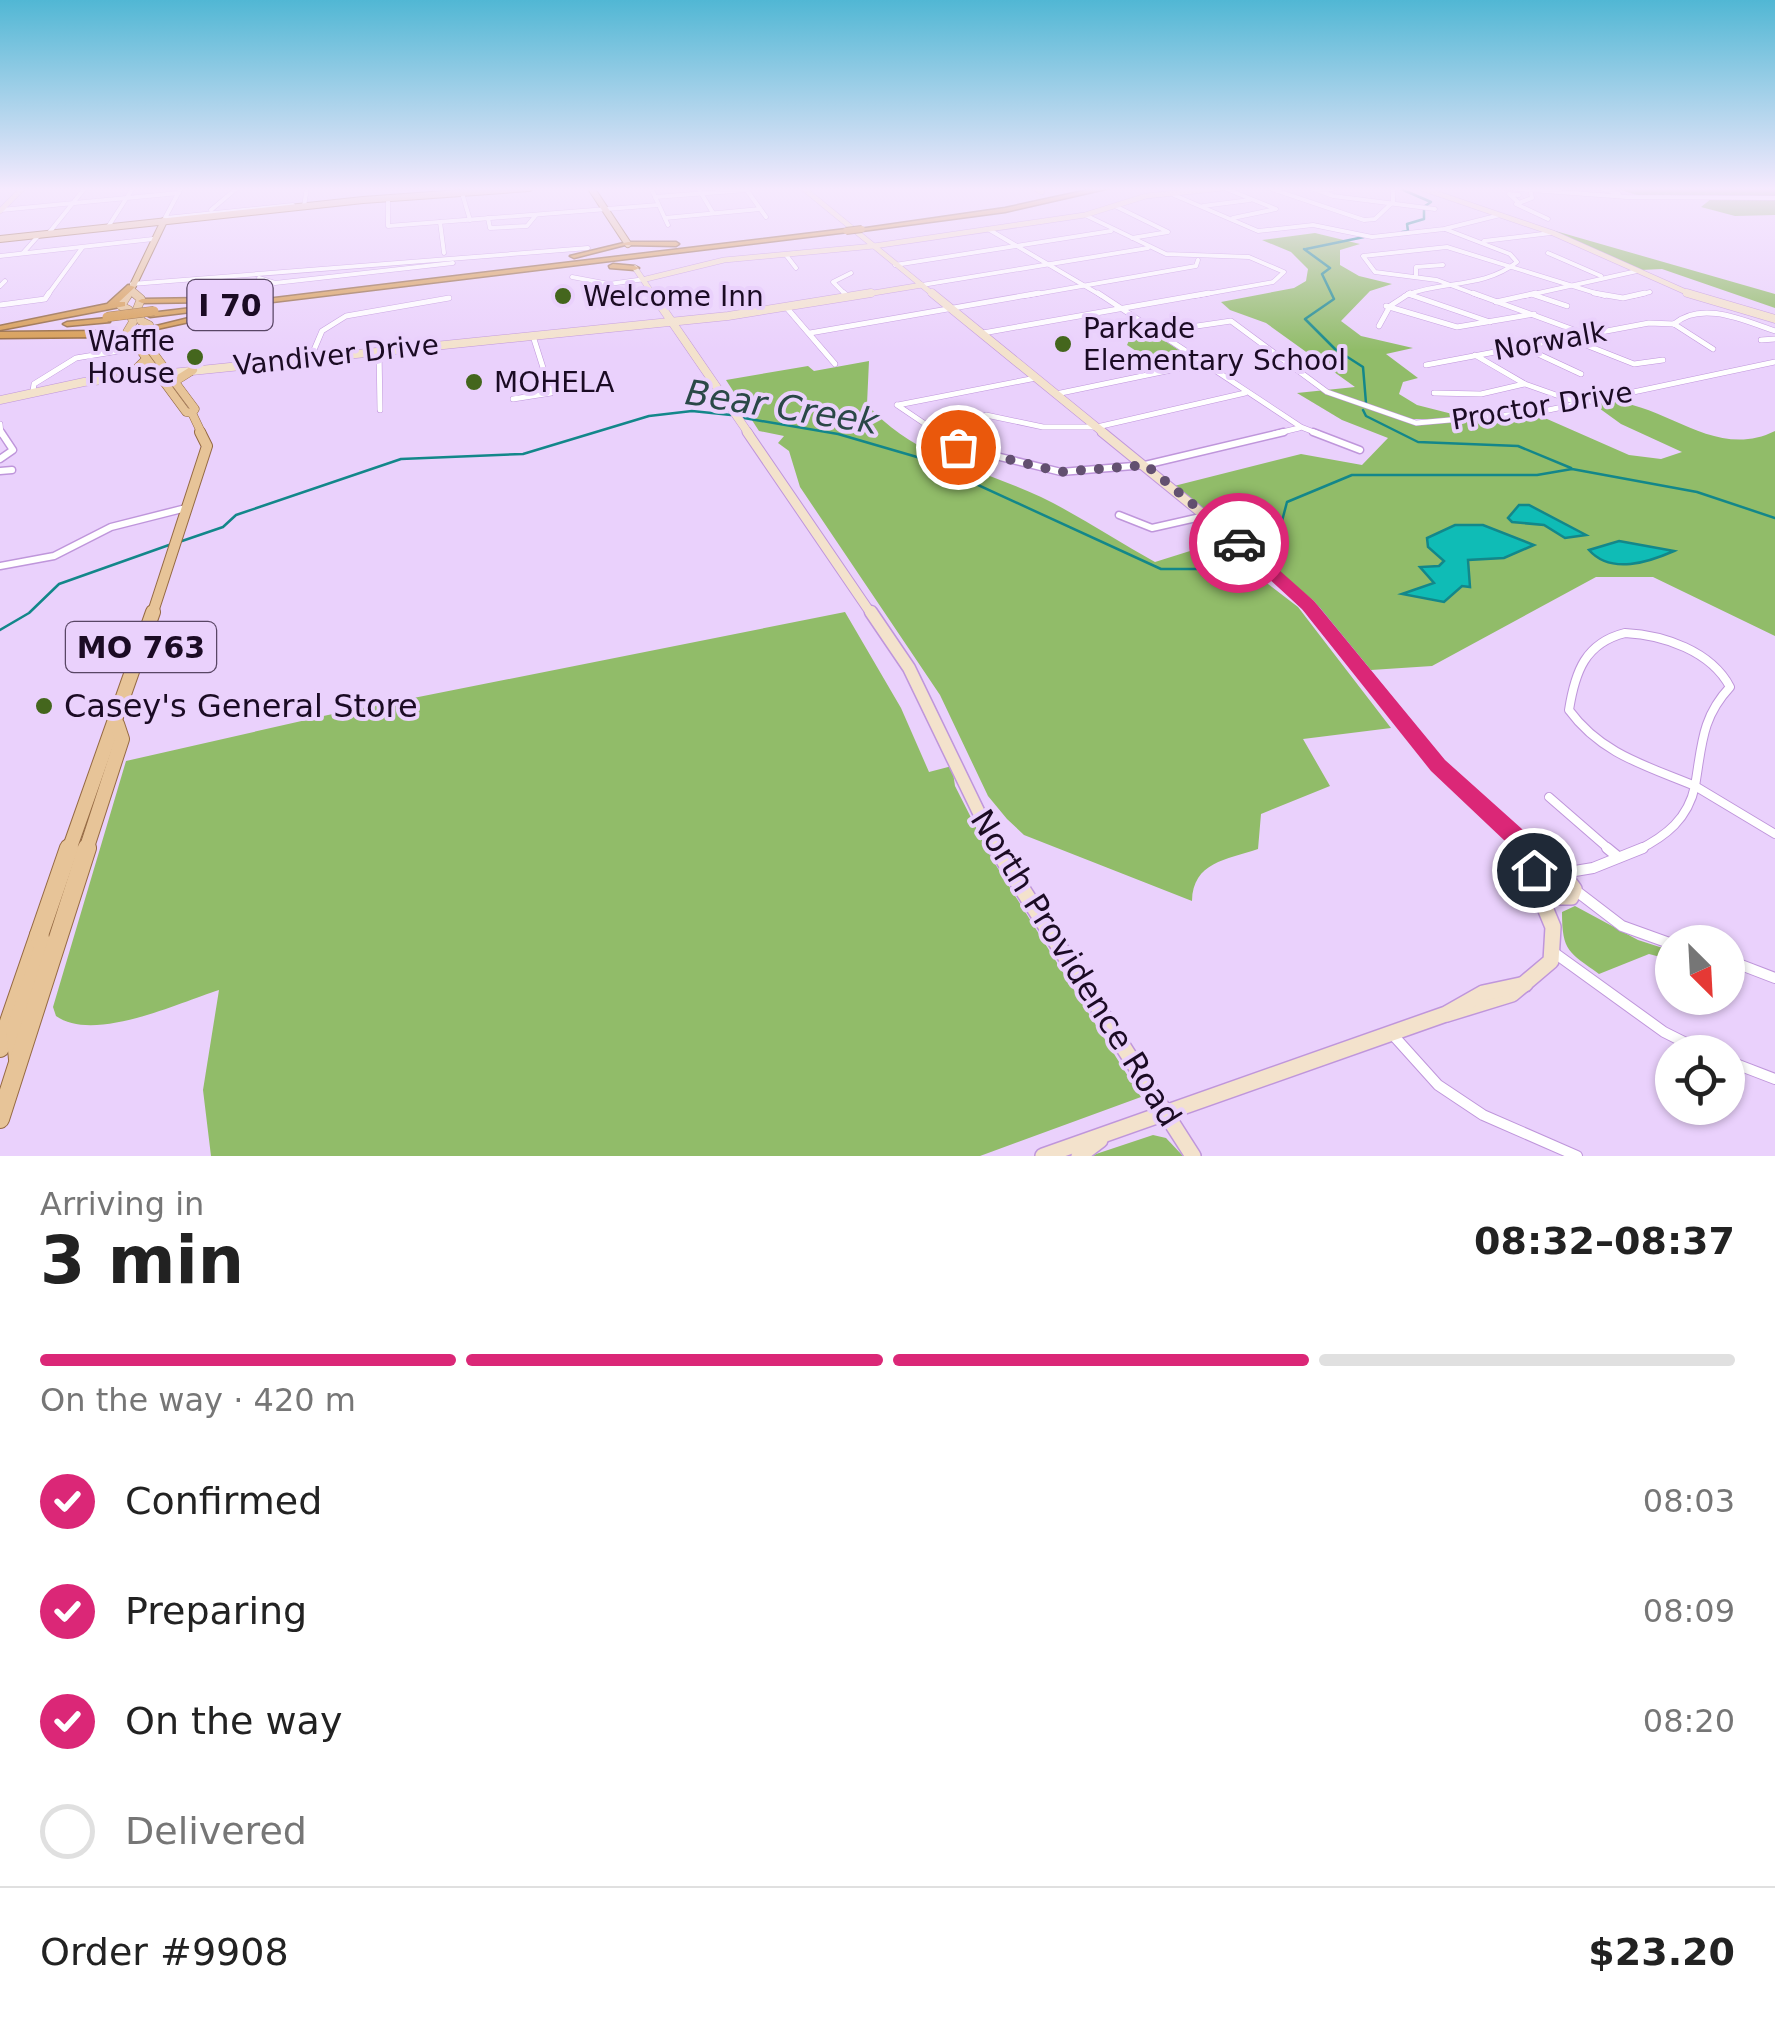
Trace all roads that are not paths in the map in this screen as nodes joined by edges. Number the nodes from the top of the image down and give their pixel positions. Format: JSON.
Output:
{"nodes":[{"id":1,"x":32,"y":242,"type":"edge"},
{"id":2,"x":128,"y":242,"type":"edge"},
{"id":3,"x":153,"y":242,"type":"edge"},
{"id":4,"x":442,"y":242,"type":"edge"},
{"id":5,"x":659,"y":242,"type":"edge"},
{"id":6,"x":733,"y":242,"type":"edge"},
{"id":7,"x":756,"y":242,"type":"edge"},
{"id":8,"x":869,"y":242,"type":"edge"},
{"id":9,"x":901,"y":242,"type":"edge"},
{"id":10,"x":1011,"y":242,"type":"edge"},
{"id":11,"x":1042,"y":242,"type":"edge"},
{"id":12,"x":1135,"y":242,"type":"edge"},
{"id":13,"x":1481,"y":242,"type":"edge"},
{"id":14,"x":1573,"y":242,"type":"edge"},
{"id":15,"x":624,"y":243,"type":"joint"},
{"id":16,"x":748,"y":243,"type":"junction"},
{"id":17,"x":874,"y":246,"type":"junction"},
{"id":18,"x":1018,"y":246,"type":"junction"},
{"id":19,"x":83,"y":247,"type":"junction"},
{"id":20,"x":588,"y":248,"type":"dead end"},
{"id":21,"x":1148,"y":248,"type":"junction"},
{"id":22,"x":1548,"y":253,"type":"dead end"},
{"id":23,"x":22,"y":254,"type":"junction"},
{"id":24,"x":444,"y":254,"type":"dead end"},
{"id":25,"x":786,"y":255,"type":"junction"},
{"id":26,"x":0,"y":256,"type":"edge"},
{"id":27,"x":1198,"y":259,"type":"junction"},
{"id":28,"x":1050,"y":264,"type":"junction"},
{"id":29,"x":895,"y":265,"type":"junction"},
{"id":30,"x":1443,"y":265,"type":"dead end"},
{"id":31,"x":1513,"y":267,"type":"junction"},
{"id":32,"x":796,"y":268,"type":"dead end"},
{"id":33,"x":1637,"y":270,"type":"junction"},
{"id":34,"x":642,"y":272,"type":"junction"},
{"id":35,"x":473,"y":273,"type":"junction"},
{"id":36,"x":850,"y":273,"type":"dead end"},
{"id":37,"x":496,"y":274,"type":"junction"},
{"id":38,"x":1417,"y":276,"type":"junction"},
{"id":39,"x":1602,"y":276,"type":"junction"},
{"id":40,"x":572,"y":277,"type":"dead end"},
{"id":41,"x":1569,"y":283,"type":"junction"},
{"id":42,"x":1083,"y":284,"type":"junction"},
{"id":43,"x":1448,"y":284,"type":"junction"},
{"id":44,"x":922,"y":286,"type":"junction"},
{"id":45,"x":134,"y":291,"type":"junction"},
{"id":46,"x":1650,"y":292,"type":"dead end"},
{"id":47,"x":1407,"y":293,"type":"junction"},
{"id":48,"x":1533,"y":294,"type":"junction"},
{"id":49,"x":286,"y":295,"type":"junction"},
{"id":50,"x":310,"y":296,"type":"junction"},
{"id":51,"x":848,"y":296,"type":"junction"},
{"id":52,"x":449,"y":298,"type":"dead end"},
{"id":53,"x":1495,"y":302,"type":"junction"},
{"id":54,"x":0,"y":304,"type":"edge"},
{"id":55,"x":122,"y":304,"type":"junction"},
{"id":56,"x":1386,"y":306,"type":"junction"},
{"id":57,"x":1567,"y":306,"type":"dead end"},
{"id":58,"x":786,"y":307,"type":"junction"},
{"id":59,"x":951,"y":308,"type":"junction"},
{"id":60,"x":1122,"y":308,"type":"junction"},
{"id":61,"x":668,"y":312,"type":"junction"},
{"id":62,"x":152,"y":313,"type":"junction"},
{"id":63,"x":1535,"y":314,"type":"junction"},
{"id":64,"x":105,"y":316,"type":"junction"},
{"id":65,"x":1775,"y":319,"type":"edge"},
{"id":66,"x":673,"y":320,"type":"junction"},
{"id":67,"x":1490,"y":322,"type":"junction"},
{"id":68,"x":648,"y":323,"type":"junction"},
{"id":69,"x":1674,"y":324,"type":"junction"},
{"id":70,"x":1379,"y":326,"type":"dead end"},
{"id":71,"x":0,"y":331,"type":"edge"},
{"id":72,"x":1775,"y":331,"type":"edge"},
{"id":73,"x":1156,"y":332,"type":"junction"},
{"id":74,"x":147,"y":333,"type":"junction"},
{"id":75,"x":810,"y":333,"type":"junction"},
{"id":76,"x":536,"y":334,"type":"junction"},
{"id":77,"x":982,"y":334,"type":"junction"},
{"id":78,"x":1585,"y":334,"type":"junction"},
{"id":79,"x":131,"y":338,"type":"junction"},
{"id":80,"x":1566,"y":338,"type":"junction"},
{"id":81,"x":1775,"y":339,"type":"edge"},
{"id":82,"x":1761,"y":340,"type":"dead end"},
{"id":83,"x":1520,"y":346,"type":"junction"},
{"id":84,"x":1713,"y":349,"type":"dead end"},
{"id":85,"x":379,"y":350,"type":"junction"},
{"id":86,"x":1474,"y":355,"type":"junction"},
{"id":87,"x":310,"y":358,"type":"junction"},
{"id":88,"x":1663,"y":360,"type":"dead end"},
{"id":89,"x":144,"y":361,"type":"junction"},
{"id":90,"x":1775,"y":362,"type":"edge"},
{"id":91,"x":835,"y":364,"type":"dead end"},
{"id":92,"x":1201,"y":364,"type":"junction"},
{"id":93,"x":1426,"y":365,"type":"dead end"},
{"id":94,"x":192,"y":370,"type":"junction"},
{"id":95,"x":160,"y":373,"type":"junction"},
{"id":96,"x":1581,"y":374,"type":"dead end"},
{"id":97,"x":109,"y":378,"type":"junction"},
{"id":98,"x":1036,"y":378,"type":"junction"},
{"id":99,"x":174,"y":382,"type":"junction"},
{"id":100,"x":1525,"y":384,"type":"junction"},
{"id":101,"x":33,"y":391,"type":"junction"},
{"id":102,"x":1246,"y":393,"type":"junction"},
{"id":103,"x":1434,"y":393,"type":"dead end"},
{"id":104,"x":1055,"y":394,"type":"junction"},
{"id":105,"x":513,"y":399,"type":"dead end"},
{"id":106,"x":0,"y":400,"type":"edge"},
{"id":107,"x":1579,"y":403,"type":"junction"},
{"id":108,"x":896,"y":405,"type":"joint"},
{"id":109,"x":380,"y":410,"type":"dead end"},
{"id":110,"x":192,"y":413,"type":"junction"},
{"id":111,"x":986,"y":416,"type":"dead end"},
{"id":112,"x":0,"y":424,"type":"edge"},
{"id":113,"x":1097,"y":427,"type":"junction"},
{"id":114,"x":1301,"y":428,"type":"junction"},
{"id":115,"x":1360,"y":450,"type":"dead end"},
{"id":116,"x":0,"y":460,"type":"edge"},
{"id":117,"x":1146,"y":465,"type":"junction"},
{"id":118,"x":12,"y":470,"type":"dead end"},
{"id":119,"x":0,"y":471,"type":"edge"},
{"id":120,"x":188,"y":508,"type":"junction"},
{"id":121,"x":1119,"y":515,"type":"dead end"},
{"id":122,"x":1206,"y":516,"type":"junction"},
{"id":123,"x":0,"y":566,"type":"edge"},
{"id":124,"x":117,"y":724,"type":"junction"},
{"id":125,"x":1698,"y":788,"type":"junction"},
{"id":126,"x":1549,"y":797,"type":"dead end"},
{"id":127,"x":1775,"y":834,"type":"edge"},
{"id":128,"x":1514,"y":836,"type":"junction"},
{"id":129,"x":1619,"y":858,"type":"junction"},
{"id":130,"x":1534,"y":870,"type":"junction"},
{"id":131,"x":1586,"y":870,"type":"junction"},
{"id":132,"x":1558,"y":872,"type":"junction"},
{"id":133,"x":1539,"y":889,"type":"junction"},
{"id":134,"x":1569,"y":893,"type":"junction"},
{"id":135,"x":1552,"y":920,"type":"junction"},
{"id":136,"x":39,"y":936,"type":"junction"},
{"id":137,"x":1655,"y":939,"type":"edge"},
{"id":138,"x":1556,"y":954,"type":"junction"},
{"id":139,"x":1745,"y":967,"type":"edge"},
{"id":140,"x":1775,"y":978,"type":"edge"},
{"id":141,"x":1392,"y":1034,"type":"junction"},
{"id":142,"x":1669,"y":1035,"type":"edge"},
{"id":143,"x":0,"y":1048,"type":"edge"},
{"id":144,"x":19,"y":1061,"type":"junction"},
{"id":145,"x":1745,"y":1068,"type":"edge"},
{"id":146,"x":1775,"y":1079,"type":"edge"},
{"id":147,"x":1167,"y":1115,"type":"junction"},
{"id":148,"x":0,"y":1119,"type":"edge"},
{"id":149,"x":1101,"y":1139,"type":"junction"},
{"id":150,"x":1043,"y":1156,"type":"edge"},
{"id":151,"x":1079,"y":1156,"type":"edge"},
{"id":152,"x":1193,"y":1156,"type":"edge"},
{"id":153,"x":1577,"y":1156,"type":"edge"}],
"edges":[{"from":1,"to":23,"type":"street"},
{"from":2,"to":19,"type":"street"},
{"from":3,"to":45,"type":"main road"},
{"from":4,"to":24,"type":"street"},
{"from":5,"to":15,"type":"highway"},
{"from":6,"to":35,"type":"highway","number":"I 70"},
{"from":7,"to":16,"type":"highway","number":"I 70"},
{"from":8,"to":17,"type":"street"},
{"from":9,"to":17,"type":"street"},
{"from":10,"to":18,"type":"street"},
{"from":11,"to":18,"type":"street"},
{"from":12,"to":21,"type":"street"},
{"from":13,"to":31,"type":"street"},
{"from":14,"to":33,"type":"street"},
{"from":15,"to":35,"type":"highway"},
{"from":16,"to":34,"type":"highway"},
{"from":16,"to":37,"type":"highway","number":"I 70"},
{"from":17,"to":25,"type":"street"},
{"from":17,"to":29,"type":"street"},
{"from":18,"to":28,"type":"street"},
{"from":18,"to":29,"type":"street"},
{"from":19,"to":23,"type":"street"},
{"from":19,"to":54,"type":"street"},
{"from":20,"to":45,"type":"street"},
{"from":21,"to":27,"type":"street"},
{"from":21,"to":28,"type":"street"},
{"from":22,"to":39,"type":"street"},
{"from":23,"to":26,"type":"street"},
{"from":25,"to":32,"type":"street"},
{"from":25,"to":34,"type":"street"},
{"from":27,"to":42,"type":"street"},
{"from":27,"to":60,"type":"street"},
{"from":28,"to":42,"type":"street"},
{"from":28,"to":44,"type":"street"},
{"from":29,"to":44,"type":"street"},
{"from":30,"to":38,"type":"street"},
{"from":31,"to":38,"type":"street"},
{"from":31,"to":41,"type":"street"},
{"from":31,"to":43,"type":"street"},
{"from":33,"to":39,"type":"street"},
{"from":33,"to":65,"type":"street"},
{"from":34,"to":37,"type":"highway"},
{"from":34,"to":40,"type":"street"},
{"from":34,"to":61,"type":"street","name":"North Providence Road"},
{"from":35,"to":49,"type":"highway","number":"I 70"},
{"from":36,"to":51,"type":"street"},
{"from":37,"to":50,"type":"highway","number":"I 70"},
{"from":38,"to":43,"type":"street"},
{"from":39,"to":41,"type":"street"},
{"from":41,"to":46,"type":"street"},
{"from":41,"to":48,"type":"street"},
{"from":42,"to":59,"type":"street"},
{"from":42,"to":60,"type":"street"},
{"from":43,"to":47,"type":"street"},
{"from":43,"to":53,"type":"street"},
{"from":44,"to":51,"type":"street","name":"Vandiver Drive"},
{"from":44,"to":59,"type":"street"},
{"from":45,"to":49,"type":"highway"},
{"from":45,"to":55,"type":"main road"},
{"from":45,"to":64,"type":"highway"},
{"from":45,"to":74,"type":"main road","number":"MO 763"},
{"from":47,"to":56,"type":"street"},
{"from":47,"to":67,"type":"street"},
{"from":48,"to":53,"type":"street"},
{"from":48,"to":57,"type":"street"},
{"from":49,"to":62,"type":"highway","number":"I 70"},
{"from":50,"to":62,"type":"highway","number":"I 70"},
{"from":50,"to":74,"type":"highway"},
{"from":51,"to":58,"type":"street","name":"Vandiver Drive"},
{"from":52,"to":87,"type":"street"},
{"from":53,"to":63,"type":"street"},
{"from":55,"to":64,"type":"highway"},
{"from":55,"to":79,"type":"main road","number":"MO 763"},
{"from":56,"to":67,"type":"street"},
{"from":56,"to":70,"type":"street"},
{"from":58,"to":66,"type":"street","name":"Vandiver Drive"},
{"from":58,"to":75,"type":"street"},
{"from":59,"to":75,"type":"street"},
{"from":59,"to":77,"type":"street"},
{"from":60,"to":73,"type":"street"},
{"from":60,"to":77,"type":"street"},
{"from":61,"to":66,"type":"street","name":"North Providence Road"},
{"from":61,"to":68,"type":"street"},
{"from":62,"to":64,"type":"highway","number":"I 70","bridge":true},
{"from":63,"to":67,"type":"street"},
{"from":63,"to":78,"type":"street"},
{"from":64,"to":71,"type":"highway","number":"I 70"},
{"from":66,"to":68,"type":"street","name":"Vandiver Drive"},
{"from":66,"to":147,"type":"street","name":"North Providence Road"},
{"from":68,"to":76,"type":"street","name":"Vandiver Drive"},
{"from":69,"to":72,"type":"street","name":"Norwalk"},
{"from":69,"to":78,"type":"street","name":"Norwalk"},
{"from":69,"to":84,"type":"street"},
{"from":71,"to":79,"type":"highway"},
{"from":73,"to":92,"type":"street"},
{"from":73,"to":107,"type":"street","name":"Proctor Drive"},
{"from":74,"to":79,"type":"main road"},
{"from":74,"to":95,"type":"main road","number":"MO 763"},
{"from":75,"to":91,"type":"street"},
{"from":76,"to":85,"type":"street","name":"Vandiver Drive"},
{"from":76,"to":105,"type":"street"},
{"from":77,"to":98,"type":"street"},
{"from":78,"to":80,"type":"street","name":"Norwalk"},
{"from":79,"to":89,"type":"main road","number":"MO 763"},
{"from":79,"to":101,"type":"street"},
{"from":80,"to":83,"type":"street","name":"Norwalk"},
{"from":80,"to":88,"type":"street"},
{"from":81,"to":82,"type":"street"},
{"from":83,"to":86,"type":"street","name":"Norwalk"},
{"from":83,"to":96,"type":"street"},
{"from":85,"to":87,"type":"street","name":"Vandiver Drive"},
{"from":85,"to":109,"type":"street"},
{"from":86,"to":93,"type":"street","name":"Norwalk"},
{"from":86,"to":100,"type":"street"},
{"from":87,"to":94,"type":"street","name":"Vandiver Drive"},
{"from":89,"to":95,"type":"main road","number":"MO 763"},
{"from":89,"to":97,"type":"main road"},
{"from":90,"to":107,"type":"street","name":"Proctor Drive"},
{"from":92,"to":102,"type":"street"},
{"from":92,"to":104,"type":"street"},
{"from":94,"to":95,"type":"street","name":"Vandiver Drive"},
{"from":94,"to":99,"type":"main road"},
{"from":95,"to":97,"type":"street","name":"Vandiver Drive"},
{"from":95,"to":99,"type":"main road","number":"MO 763"},
{"from":95,"to":110,"type":"main road","number":"MO 763"},
{"from":97,"to":101,"type":"street","name":"Vandiver Drive"},
{"from":98,"to":104,"type":"street"},
{"from":98,"to":108,"type":"street"},
{"from":99,"to":110,"type":"main road","number":"MO 763"},
{"from":100,"to":103,"type":"street"},
{"from":100,"to":107,"type":"street"},
{"from":101,"to":106,"type":"street","name":"Vandiver Drive"},
{"from":102,"to":113,"type":"street"},
{"from":102,"to":114,"type":"street"},
{"from":104,"to":113,"type":"street"},
{"from":108,"to":117,"type":"street"},
{"from":110,"to":120,"type":"main road","number":"MO 763"},
{"from":111,"to":113,"type":"street"},
{"from":112,"to":116,"type":"street"},
{"from":113,"to":117,"type":"street"},
{"from":114,"to":115,"type":"street"},
{"from":114,"to":117,"type":"street"},
{"from":117,"to":122,"type":"street"},
{"from":118,"to":119,"type":"street"},
{"from":120,"to":123,"type":"street"},
{"from":120,"to":124,"type":"main road","number":"MO 763"},
{"from":121,"to":122,"type":"street"},
{"from":122,"to":128,"type":"street"},
{"from":124,"to":136,"type":"main road","number":"MO 763"},
{"from":124,"to":144,"type":"main road","number":"MO 763"},
{"from":125,"to":125,"type":"street"},
{"from":125,"to":127,"type":"street"},
{"from":125,"to":129,"type":"street"},
{"from":126,"to":129,"type":"street"},
{"from":128,"to":130,"type":"street"},
{"from":128,"to":132,"type":"street"},
{"from":129,"to":131,"type":"street"},
{"from":130,"to":132,"type":"street"},
{"from":130,"to":133,"type":"street"},
{"from":131,"to":132,"type":"street"},
{"from":131,"to":134,"type":"street"},
{"from":132,"to":134,"type":"street"},
{"from":133,"to":134,"type":"street"},
{"from":133,"to":135,"type":"street"},
{"from":134,"to":135,"type":"street"},
{"from":134,"to":137,"type":"street"},
{"from":135,"to":138,"type":"street"},
{"from":136,"to":143,"type":"main road","number":"MO 763"},
{"from":136,"to":144,"type":"main road"},
{"from":138,"to":141,"type":"street"},
{"from":138,"to":142,"type":"street"},
{"from":139,"to":140,"type":"street"},
{"from":141,"to":147,"type":"street"},
{"from":141,"to":153,"type":"street"},
{"from":144,"to":148,"type":"main road","number":"MO 763"},
{"from":145,"to":146,"type":"street"},
{"from":147,"to":149,"type":"street"},
{"from":147,"to":152,"type":"street","name":"North Providence Road"},
{"from":149,"to":150,"type":"street"},
{"from":149,"to":151,"type":"street"}]}
